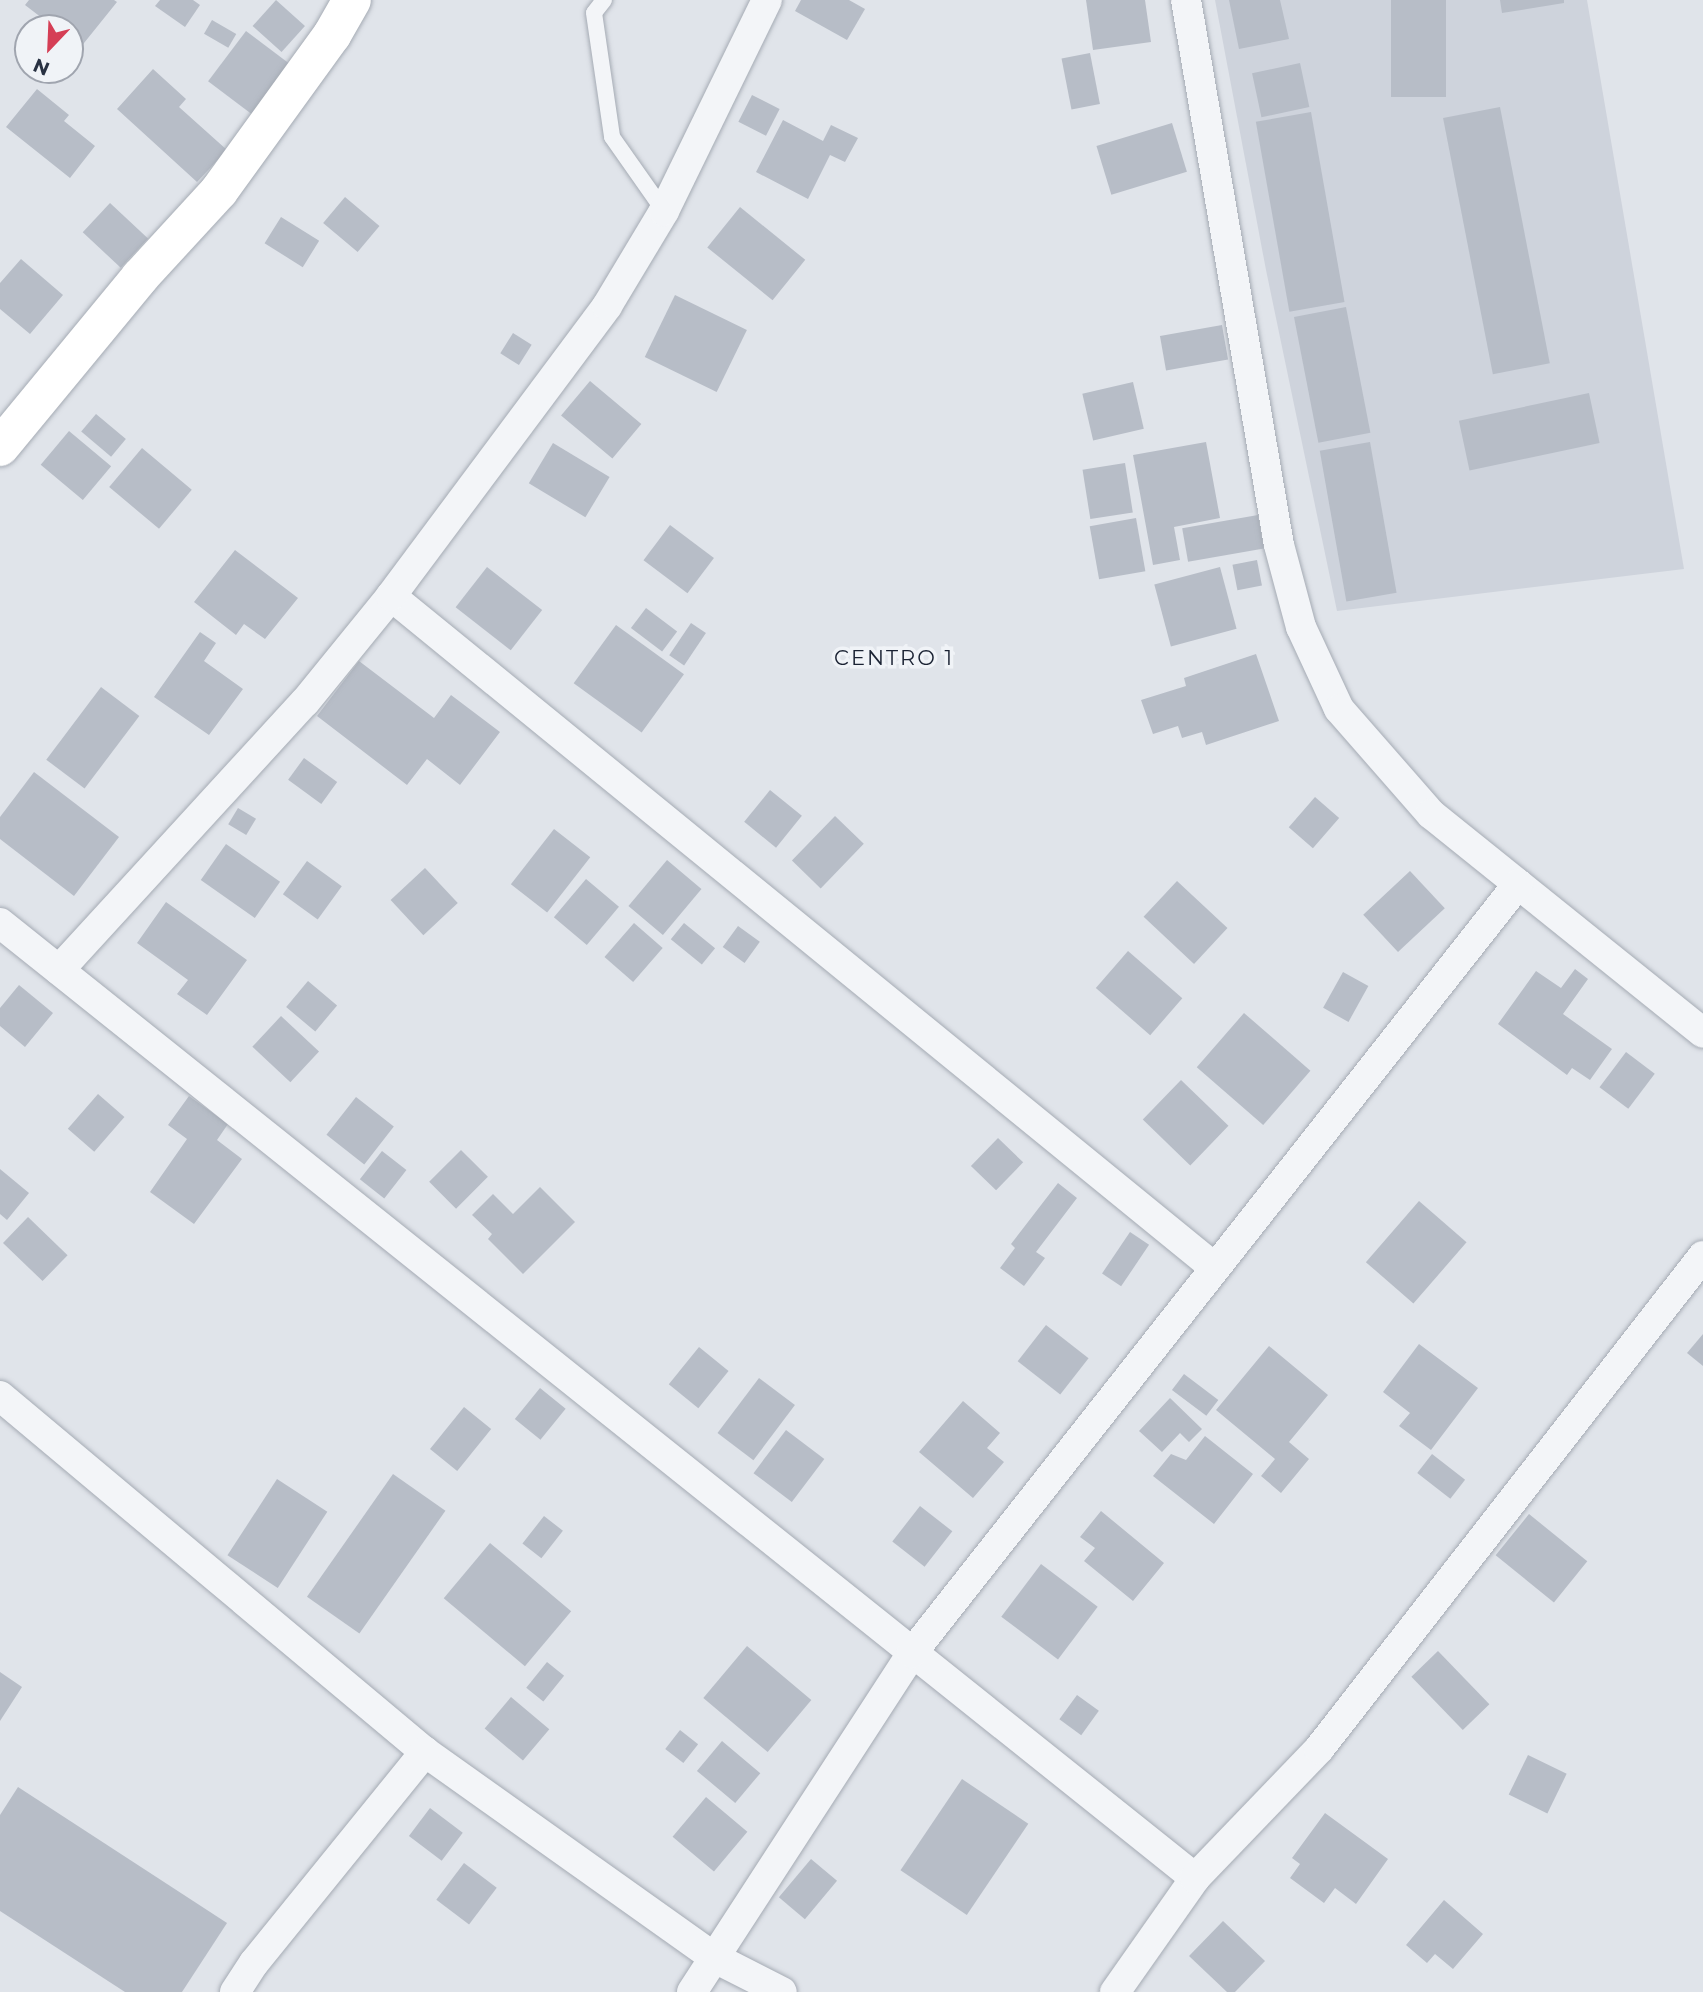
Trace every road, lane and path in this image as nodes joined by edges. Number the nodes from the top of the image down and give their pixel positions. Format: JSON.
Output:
{"nodes":[{"id":1,"x":352,"y":0,"type":"edge"},
{"id":2,"x":604,"y":0,"type":"edge"},
{"id":3,"x":767,"y":0,"type":"edge"},
{"id":4,"x":1186,"y":0,"type":"edge"},
{"id":5,"x":664,"y":211,"type":"junction"},
{"id":6,"x":0,"y":447,"type":"edge"},
{"id":7,"x":391,"y":596,"type":"junction"},
{"id":8,"x":1518,"y":884,"type":"junction"},
{"id":9,"x":0,"y":923,"type":"edge"},
{"id":10,"x":58,"y":970,"type":"junction"},
{"id":11,"x":1703,"y":1033,"type":"edge"},
{"id":12,"x":1703,"y":1256,"type":"edge"},
{"id":13,"x":1215,"y":1268,"type":"junction"},
{"id":14,"x":0,"y":1395,"type":"edge"},
{"id":15,"x":912,"y":1653,"type":"junction"},
{"id":16,"x":425,"y":1752,"type":"junction"},
{"id":17,"x":1195,"y":1878,"type":"junction"},
{"id":18,"x":713,"y":1957,"type":"junction"},
{"id":19,"x":235,"y":1992,"type":"edge"},
{"id":20,"x":692,"y":1992,"type":"edge"},
{"id":21,"x":782,"y":1992,"type":"edge"},
{"id":22,"x":1115,"y":1992,"type":"edge"}],
"edges":[{"from":1,"to":6,"type":"street"},
{"from":2,"to":5,"type":"lane"},
{"from":3,"to":5,"type":"street"},
{"from":4,"to":8,"type":"street"},
{"from":5,"to":7,"type":"street"},
{"from":7,"to":10,"type":"street"},
{"from":7,"to":13,"type":"street"},
{"from":8,"to":11,"type":"street"},
{"from":8,"to":13,"type":"street"},
{"from":9,"to":10,"type":"street"},
{"from":10,"to":15,"type":"street"},
{"from":12,"to":17,"type":"street"},
{"from":13,"to":15,"type":"street"},
{"from":14,"to":16,"type":"street"},
{"from":15,"to":17,"type":"street"},
{"from":15,"to":18,"type":"street"},
{"from":16,"to":18,"type":"street"},
{"from":16,"to":19,"type":"street"},
{"from":17,"to":22,"type":"street"},
{"from":18,"to":20,"type":"street"},
{"from":18,"to":21,"type":"street"}]}
